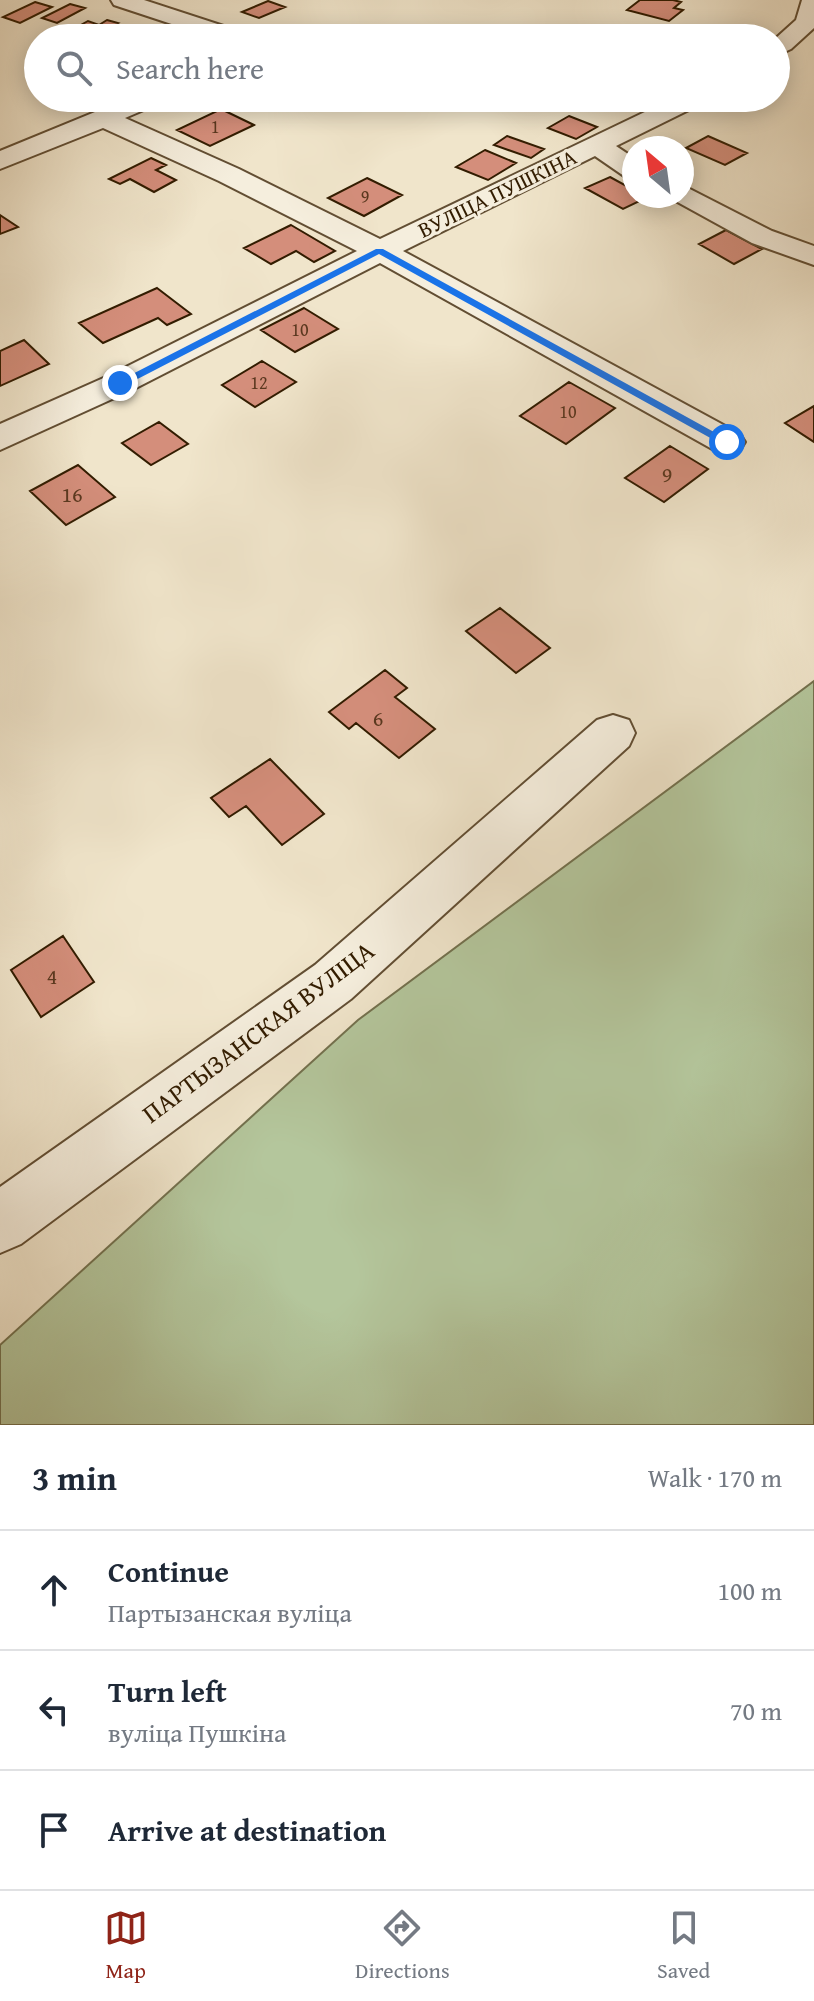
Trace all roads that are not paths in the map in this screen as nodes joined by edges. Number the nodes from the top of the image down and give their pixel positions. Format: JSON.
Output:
{"nodes":[{"id":1,"x":122,"y":0,"type":"edge"},
{"id":2,"x":813,"y":0,"type":"edge"},
{"id":3,"x":195,"y":24,"type":"edge"},
{"id":4,"x":806,"y":33,"type":"edge"},
{"id":5,"x":117,"y":112,"type":"edge"},
{"id":6,"x":665,"y":112,"type":"edge"},
{"id":7,"x":103,"y":118,"type":"junction"},
{"id":8,"x":596,"y":145,"type":"junction"},
{"id":9,"x":0,"y":161,"type":"edge"},
{"id":10,"x":622,"y":162,"type":"edge"},
{"id":11,"x":694,"y":200,"type":"edge"},
{"id":12,"x":380,"y":251,"type":"junction"},
{"id":13,"x":814,"y":256,"type":"edge"},
{"id":14,"x":0,"y":438,"type":"edge"},
{"id":15,"x":727,"y":442,"type":"dead end"},
{"id":16,"x":613,"y":733,"type":"dead end"},
{"id":17,"x":0,"y":1223,"type":"edge"}],
"edges":[{"from":1,"to":3,"type":"street"},
{"from":2,"to":4,"type":"street"},
{"from":5,"to":7,"type":"street"},
{"from":6,"to":8,"type":"street","name":"ВУЛІЦА ПУШКІНА"},
{"from":7,"to":9,"type":"street"},
{"from":7,"to":12,"type":"street"},
{"from":8,"to":10,"type":"street"},
{"from":8,"to":12,"type":"street","name":"ВУЛІЦА ПУШКІНА"},
{"from":11,"to":13,"type":"street"},
{"from":12,"to":14,"type":"street","name":"ВУЛІЦА ПУШКІНА"},
{"from":12,"to":15,"type":"street"},
{"from":16,"to":17,"type":"street","name":"ПАРТЫЗАНСКАЯ ВУЛІЦА"}]}
